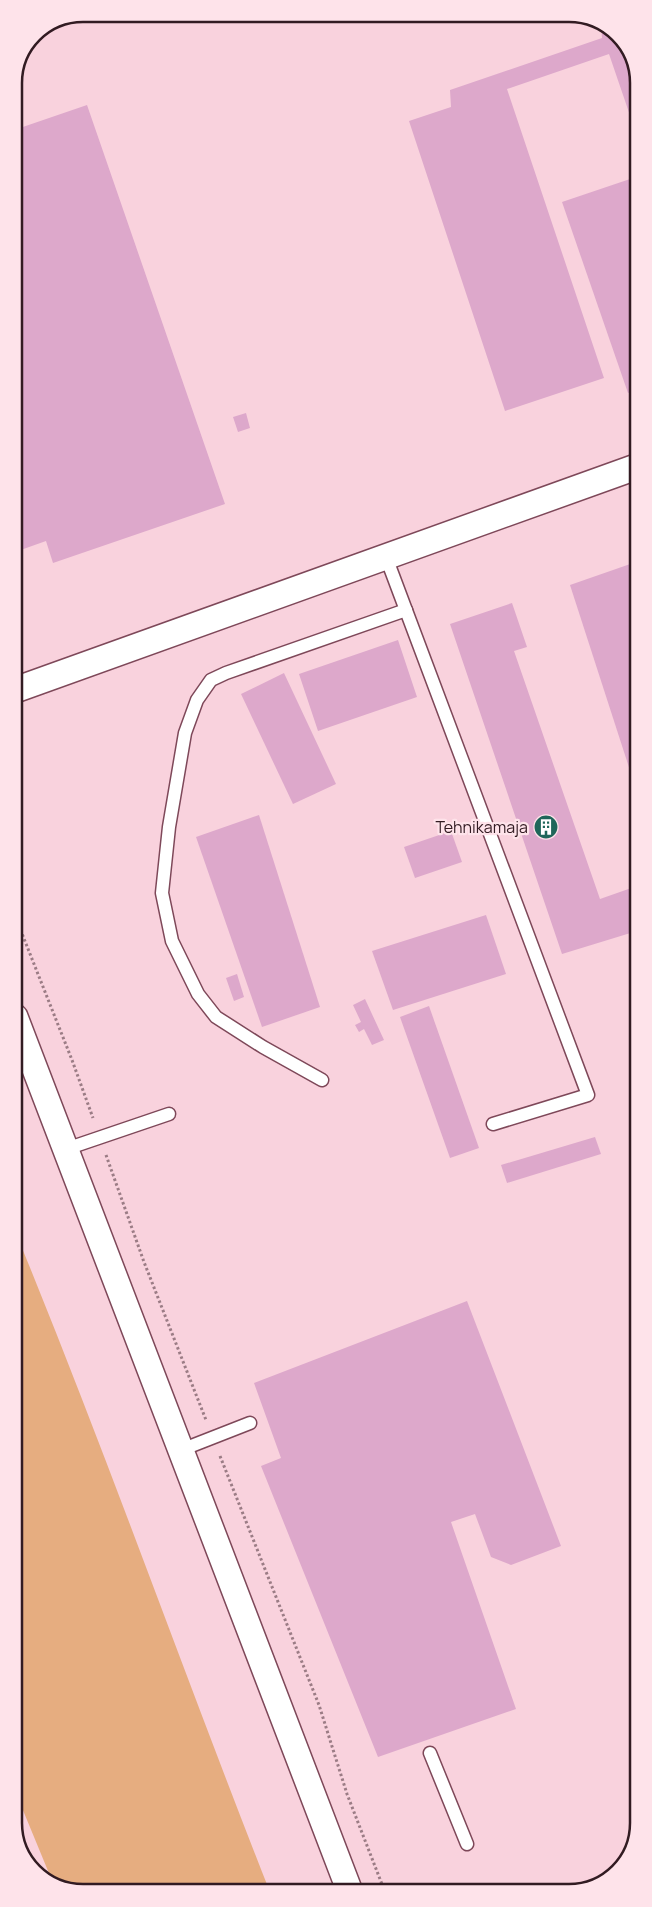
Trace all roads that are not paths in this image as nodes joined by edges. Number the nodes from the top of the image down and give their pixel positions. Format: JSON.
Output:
{"nodes":[{"id":1,"x":630,"y":469,"type":"edge"},
{"id":2,"x":386,"y":557,"type":"junction"},
{"id":3,"x":406,"y":610,"type":"junction"},
{"id":4,"x":22,"y":687,"type":"edge"},
{"id":5,"x":22,"y":1035,"type":"edge"},
{"id":6,"x":322,"y":1080,"type":"dead end"},
{"id":7,"x":169,"y":1114,"type":"dead end"},
{"id":8,"x":494,"y":1124,"type":"dead end"},
{"id":9,"x":66,"y":1149,"type":"junction"},
{"id":10,"x":250,"y":1423,"type":"dead end"},
{"id":11,"x":181,"y":1450,"type":"junction"},
{"id":12,"x":430,"y":1753,"type":"dead end"},
{"id":13,"x":468,"y":1844,"type":"dead end"},
{"id":14,"x":347,"y":1884,"type":"edge"}],
"edges":[{"from":1,"to":2,"type":"street"},
{"from":2,"to":3,"type":"lane"},
{"from":2,"to":4,"type":"street"},
{"from":3,"to":6,"type":"lane"},
{"from":3,"to":8,"type":"lane"},
{"from":5,"to":9,"type":"street"},
{"from":7,"to":9,"type":"lane"},
{"from":9,"to":11,"type":"street"},
{"from":10,"to":11,"type":"lane"},
{"from":11,"to":14,"type":"street"},
{"from":12,"to":13,"type":"lane"}]}
